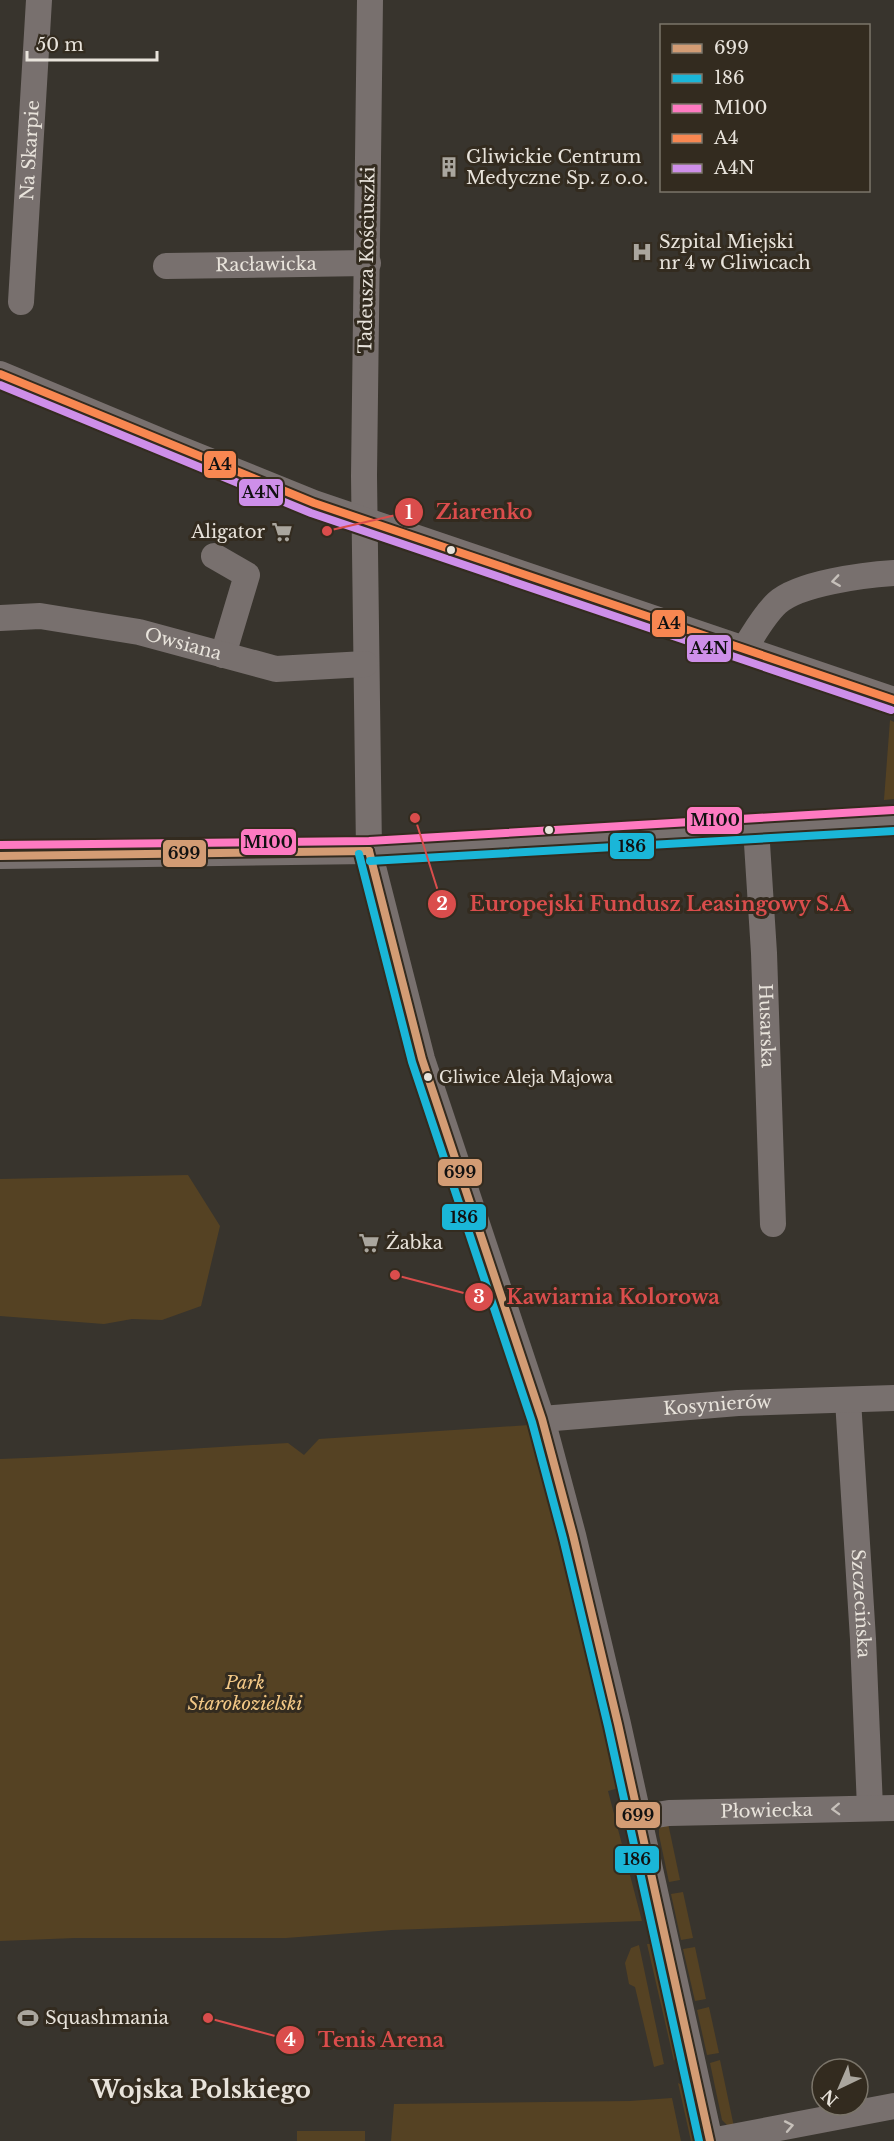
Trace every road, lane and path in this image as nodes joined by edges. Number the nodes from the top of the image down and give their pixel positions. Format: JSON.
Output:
{"nodes":[{"id":1,"x":39,"y":0,"type":"edge"},
{"id":2,"x":370,"y":0,"type":"edge"},
{"id":3,"x":368,"y":263,"type":"junction"},
{"id":4,"x":166,"y":266,"type":"dead end"},
{"id":5,"x":21,"y":302,"type":"dead end"},
{"id":6,"x":0,"y":374,"type":"edge"},
{"id":7,"x":364,"y":520,"type":"junction"},
{"id":8,"x":214,"y":556,"type":"dead end"},
{"id":9,"x":894,"y":573,"type":"edge"},
{"id":10,"x":0,"y":618,"type":"edge"},
{"id":11,"x":744,"y":649,"type":"junction"},
{"id":12,"x":223,"y":655,"type":"junction"},
{"id":13,"x":365,"y":664,"type":"junction"},
{"id":14,"x":894,"y":700,"type":"edge"},
{"id":15,"x":894,"y":820,"type":"edge"},
{"id":16,"x":756,"y":828,"type":"junction"},
{"id":17,"x":369,"y":851,"type":"junction"},
{"id":18,"x":0,"y":856,"type":"edge"},
{"id":19,"x":773,"y":1224,"type":"dead end"},
{"id":20,"x":894,"y":1398,"type":"edge"},
{"id":21,"x":848,"y":1400,"type":"junction"},
{"id":22,"x":542,"y":1419,"type":"junction"},
{"id":23,"x":882,"y":1808,"type":"edge"},
{"id":24,"x":638,"y":1818,"type":"junction"},
{"id":25,"x":894,"y":2106,"type":"edge"},
{"id":26,"x":710,"y":2141,"type":"edge"}],
"edges":[{"from":1,"to":5,"type":"street","name":"Na Skarpie"},
{"from":2,"to":3,"type":"street","name":"Tadeusza Kościuszki"},
{"from":3,"to":4,"type":"street","name":"Racławicka"},
{"from":3,"to":7,"type":"street","name":"Tadeusza Kościuszki"},
{"from":6,"to":7,"type":"street"},
{"from":7,"to":11,"type":"street"},
{"from":7,"to":13,"type":"street","name":"Tadeusza Kościuszki"},
{"from":8,"to":12,"type":"street"},
{"from":9,"to":11,"type":"street","one_way":true},
{"from":10,"to":12,"type":"street","name":"Owsiana"},
{"from":11,"to":14,"type":"street"},
{"from":12,"to":13,"type":"street","name":"Owsiana"},
{"from":13,"to":17,"type":"street","name":"Tadeusza Kościuszki"},
{"from":15,"to":16,"type":"street"},
{"from":16,"to":17,"type":"street"},
{"from":16,"to":19,"type":"street","name":"Husarska"},
{"from":17,"to":18,"type":"street"},
{"from":17,"to":22,"type":"street","name":"Tadeusza Kościuszki"},
{"from":20,"to":21,"type":"street","name":"Kosynierów"},
{"from":21,"to":22,"type":"street","name":"Kosynierów"},
{"from":21,"to":23,"type":"street","name":"Szczecińska"},
{"from":22,"to":24,"type":"street","name":"Tadeusza Kościuszki"},
{"from":23,"to":24,"type":"street","name":"Płowiecka","one_way":true},
{"from":24,"to":26,"type":"street","name":"Tadeusza Kościuszki"},
{"from":26,"to":25,"type":"street","one_way":true}]}
